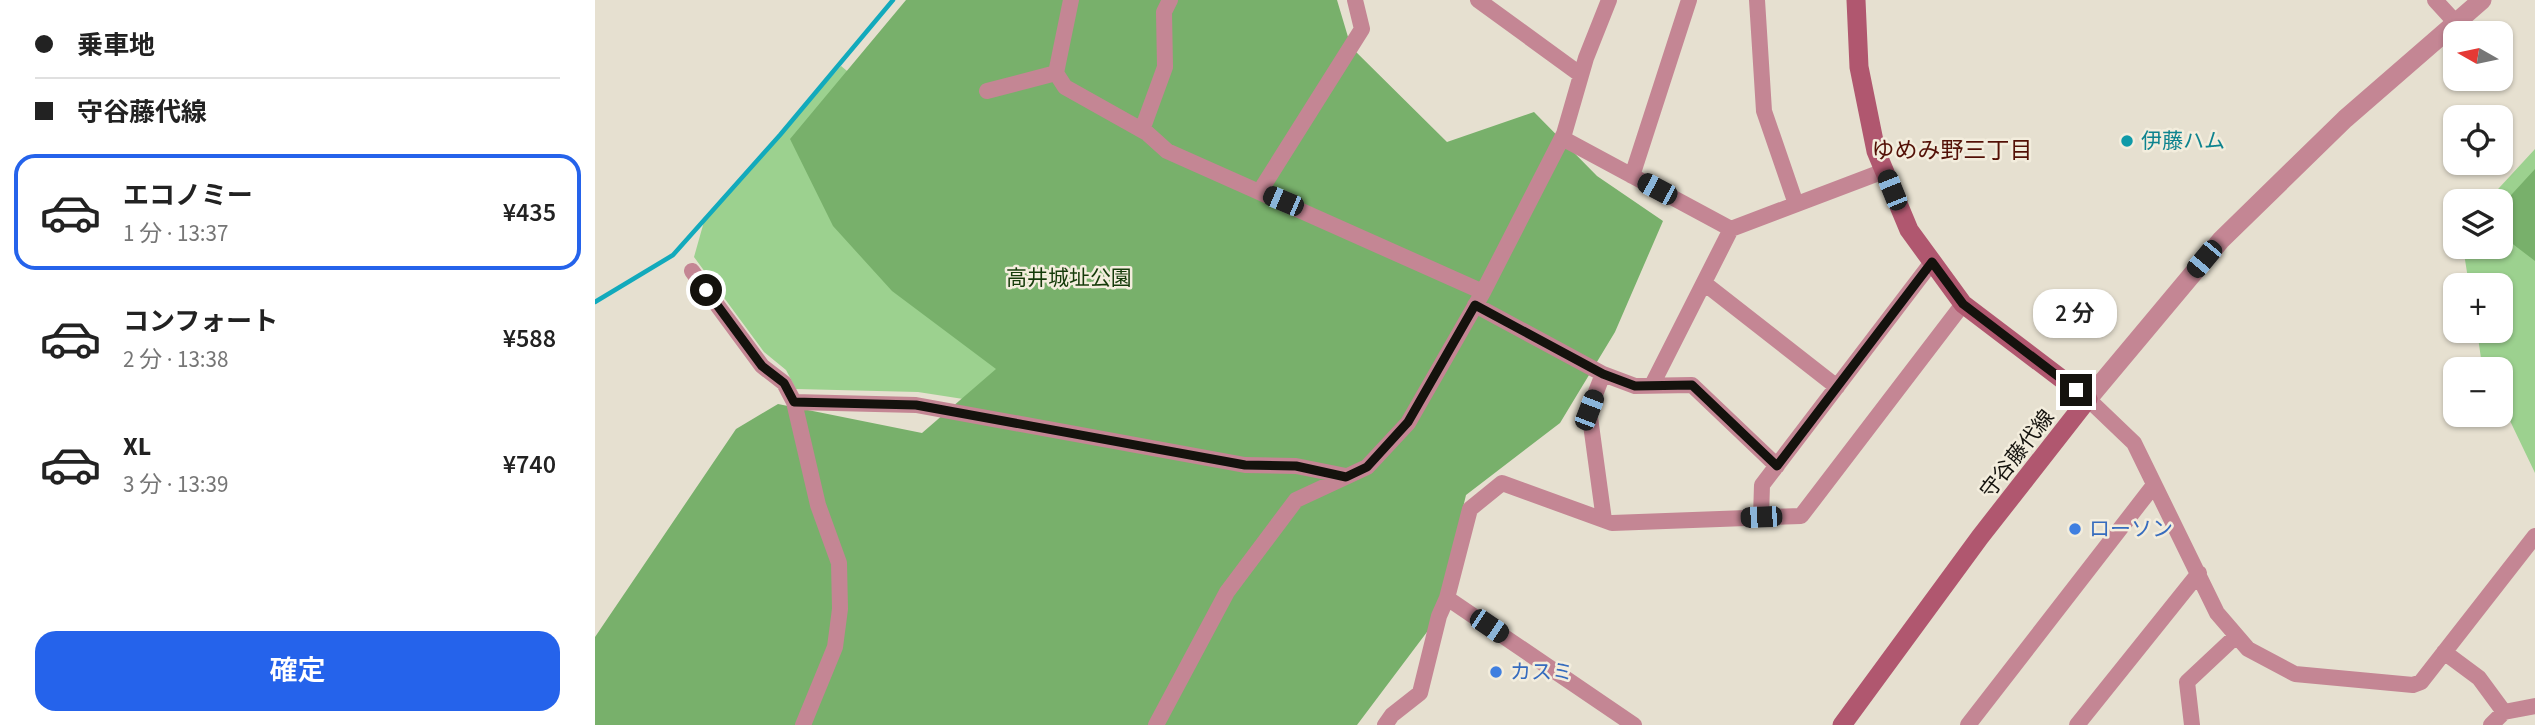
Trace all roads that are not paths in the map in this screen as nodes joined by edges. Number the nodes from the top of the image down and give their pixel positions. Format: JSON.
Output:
{"nodes":[{"id":1,"x":1071,"y":0,"type":"edge"},
{"id":2,"x":1170,"y":0,"type":"edge"},
{"id":3,"x":1355,"y":0,"type":"edge"},
{"id":4,"x":1478,"y":0,"type":"edge"},
{"id":5,"x":1609,"y":0,"type":"edge"},
{"id":6,"x":1689,"y":0,"type":"edge"},
{"id":7,"x":1757,"y":0,"type":"edge"},
{"id":8,"x":1856,"y":0,"type":"edge"},
{"id":9,"x":2435,"y":0,"type":"edge"},
{"id":10,"x":2482,"y":0,"type":"edge"},
{"id":11,"x":2454,"y":21,"type":"edge"},
{"id":12,"x":2458,"y":21,"type":"edge"},
{"id":13,"x":2443,"y":34,"type":"edge"},
{"id":14,"x":1056,"y":73,"type":"junction"},
{"id":15,"x":1581,"y":75,"type":"junction"},
{"id":16,"x":987,"y":91,"type":"dead end"},
{"id":17,"x":1142,"y":130,"type":"junction"},
{"id":18,"x":1562,"y":138,"type":"junction"},
{"id":19,"x":1884,"y":171,"type":"junction"},
{"id":20,"x":1632,"y":176,"type":"junction"},
{"id":21,"x":1260,"y":191,"type":"junction"},
{"id":22,"x":1797,"y":204,"type":"junction"},
{"id":23,"x":1731,"y":229,"type":"junction"},
{"id":24,"x":1932,"y":262,"type":"junction"},
{"id":25,"x":692,"y":271,"type":"dead end"},
{"id":26,"x":1704,"y":282,"type":"junction"},
{"id":27,"x":1479,"y":298,"type":"junction"},
{"id":28,"x":1963,"y":304,"type":"junction"},
{"id":29,"x":1603,"y":374,"type":"junction"},
{"id":30,"x":1652,"y":386,"type":"junction"},
{"id":31,"x":1837,"y":387,"type":"junction"},
{"id":32,"x":2088,"y":399,"type":"junction"},
{"id":33,"x":794,"y":402,"type":"junction"},
{"id":34,"x":1777,"y":466,"type":"junction"},
{"id":35,"x":1346,"y":477,"type":"junction"},
{"id":36,"x":2154,"y":485,"type":"junction"},
{"id":37,"x":1761,"y":517,"type":"junction"},
{"id":38,"x":1604,"y":520,"type":"junction"},
{"id":39,"x":2535,"y":536,"type":"edge"},
{"id":40,"x":2199,"y":573,"type":"junction"},
{"id":41,"x":1447,"y":598,"type":"junction"},
{"id":42,"x":2235,"y":637,"type":"junction"},
{"id":43,"x":2444,"y":652,"type":"junction"},
{"id":44,"x":2535,"y":706,"type":"edge"},
{"id":45,"x":2504,"y":712,"type":"junction"},
{"id":46,"x":803,"y":725,"type":"edge"},
{"id":47,"x":1156,"y":725,"type":"edge"},
{"id":48,"x":1385,"y":725,"type":"edge"},
{"id":49,"x":1634,"y":725,"type":"edge"},
{"id":50,"x":1842,"y":725,"type":"edge"},
{"id":51,"x":1968,"y":725,"type":"edge"},
{"id":52,"x":2077,"y":725,"type":"edge"},
{"id":53,"x":2192,"y":725,"type":"edge"},
{"id":54,"x":2491,"y":725,"type":"edge"}],
"edges":[{"from":1,"to":14,"type":"street"},
{"from":2,"to":17,"type":"street"},
{"from":3,"to":21,"type":"street"},
{"from":4,"to":15,"type":"street"},
{"from":5,"to":15,"type":"street"},
{"from":6,"to":20,"type":"street"},
{"from":7,"to":22,"type":"street"},
{"from":8,"to":19,"type":"main road"},
{"from":9,"to":11,"type":"street"},
{"from":10,"to":12,"type":"street"},
{"from":13,"to":32,"type":"street"},
{"from":14,"to":16,"type":"street"},
{"from":14,"to":17,"type":"street"},
{"from":15,"to":18,"type":"street"},
{"from":17,"to":21,"type":"street"},
{"from":18,"to":20,"type":"street"},
{"from":18,"to":27,"type":"street"},
{"from":19,"to":22,"type":"street"},
{"from":19,"to":24,"type":"main road"},
{"from":20,"to":23,"type":"street"},
{"from":21,"to":27,"type":"street"},
{"from":22,"to":23,"type":"street"},
{"from":23,"to":26,"type":"street"},
{"from":24,"to":28,"type":"main road"},
{"from":24,"to":31,"type":"street"},
{"from":25,"to":33,"type":"street"},
{"from":26,"to":30,"type":"street"},
{"from":26,"to":31,"type":"street"},
{"from":27,"to":29,"type":"street"},
{"from":27,"to":35,"type":"street"},
{"from":28,"to":32,"type":"main road"},
{"from":28,"to":37,"type":"street"},
{"from":29,"to":30,"type":"street"},
{"from":29,"to":38,"type":"street"},
{"from":30,"to":34,"type":"street"},
{"from":31,"to":34,"type":"street"},
{"from":32,"to":36,"type":"street"},
{"from":32,"to":50,"type":"main road","name":"守谷藤代線"},
{"from":33,"to":35,"type":"street"},
{"from":33,"to":46,"type":"street"},
{"from":34,"to":37,"type":"street"},
{"from":35,"to":47,"type":"street"},
{"from":36,"to":40,"type":"street"},
{"from":36,"to":51,"type":"street"},
{"from":37,"to":38,"type":"street"},
{"from":38,"to":41,"type":"street"},
{"from":39,"to":43,"type":"street"},
{"from":40,"to":42,"type":"street"},
{"from":40,"to":52,"type":"street"},
{"from":41,"to":48,"type":"street"},
{"from":41,"to":49,"type":"street"},
{"from":42,"to":43,"type":"street"},
{"from":42,"to":53,"type":"street"},
{"from":43,"to":45,"type":"street"},
{"from":44,"to":45,"type":"street"},
{"from":45,"to":54,"type":"street"}]}
